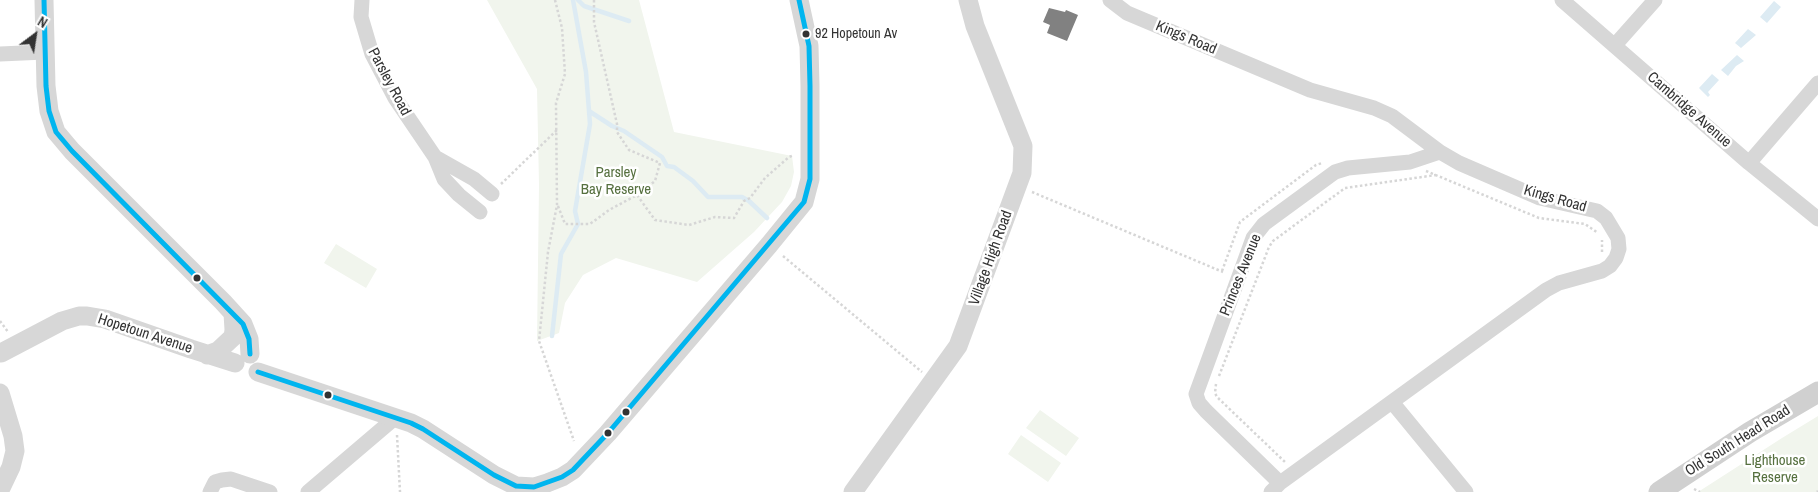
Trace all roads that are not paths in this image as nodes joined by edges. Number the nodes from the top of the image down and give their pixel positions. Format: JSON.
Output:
{"nodes":[{"id":1,"x":44,"y":0,"type":"edge"},
{"id":2,"x":362,"y":0,"type":"edge"},
{"id":3,"x":799,"y":0,"type":"edge"},
{"id":4,"x":968,"y":0,"type":"edge"},
{"id":5,"x":1110,"y":0,"type":"edge"},
{"id":6,"x":1562,"y":0,"type":"edge"},
{"id":7,"x":1655,"y":0,"type":"edge"},
{"id":8,"x":1614,"y":45,"type":"junction"},
{"id":9,"x":45,"y":52,"type":"junction"},
{"id":10,"x":0,"y":54,"type":"edge"},
{"id":11,"x":1818,"y":83,"type":"edge"},
{"id":12,"x":1440,"y":152,"type":"junction"},
{"id":13,"x":435,"y":157,"type":"junction"},
{"id":14,"x":1749,"y":163,"type":"junction"},
{"id":15,"x":492,"y":194,"type":"road end"},
{"id":16,"x":480,"y":212,"type":"dead end"},
{"id":17,"x":1818,"y":219,"type":"edge"},
{"id":18,"x":233,"y":313,"type":"junction"},
{"id":19,"x":207,"y":355,"type":"junction"},
{"id":20,"x":0,"y":357,"type":"edge"},
{"id":21,"x":243,"y":359,"type":"junction"},
{"id":22,"x":1818,"y":392,"type":"edge"},
{"id":23,"x":0,"y":393,"type":"edge"},
{"id":24,"x":1392,"y":402,"type":"junction"},
{"id":25,"x":396,"y":425,"type":"junction"},
{"id":26,"x":1275,"y":488,"type":"edge"},
{"id":27,"x":0,"y":490,"type":"edge"},
{"id":28,"x":210,"y":492,"type":"edge"},
{"id":29,"x":270,"y":492,"type":"edge"},
{"id":30,"x":308,"y":492,"type":"edge"},
{"id":31,"x":853,"y":492,"type":"edge"},
{"id":32,"x":1466,"y":492,"type":"edge"},
{"id":33,"x":1659,"y":492,"type":"edge"}],
"edges":[{"from":1,"to":9,"type":"street"},
{"from":2,"to":13,"type":"street","name":"Parsley Road"},
{"from":3,"to":25,"type":"street"},
{"from":4,"to":31,"type":"street","name":"Village High Road"},
{"from":5,"to":12,"type":"street","name":"Kings Road"},
{"from":6,"to":8,"type":"street","name":"Cambridge Avenue"},
{"from":7,"to":8,"type":"street"},
{"from":8,"to":14,"type":"street","name":"Cambridge Avenue"},
{"from":9,"to":10,"type":"street"},
{"from":9,"to":18,"type":"street"},
{"from":11,"to":14,"type":"street"},
{"from":12,"to":24,"type":"street","name":"Kings Road"},
{"from":12,"to":26,"type":"street","name":"Princes Avenue"},
{"from":13,"to":15,"type":"street","name":"Parsley Road"},
{"from":13,"to":16,"type":"street","name":"Parsley Road"},
{"from":14,"to":17,"type":"street","name":"Cambridge Avenue"},
{"from":18,"to":19,"type":"street"},
{"from":18,"to":21,"type":"street"},
{"from":19,"to":20,"type":"street","name":"Hopetoun Avenue"},
{"from":19,"to":21,"type":"street","name":"Hopetoun Avenue"},
{"from":21,"to":25,"type":"street"},
{"from":22,"to":33,"type":"main road","name":"Old South Head Road"},
{"from":23,"to":27,"type":"street"},
{"from":24,"to":26,"type":"street","name":"Kings Road"},
{"from":24,"to":32,"type":"street"},
{"from":25,"to":30,"type":"street"},
{"from":28,"to":29,"type":"street"}]}
